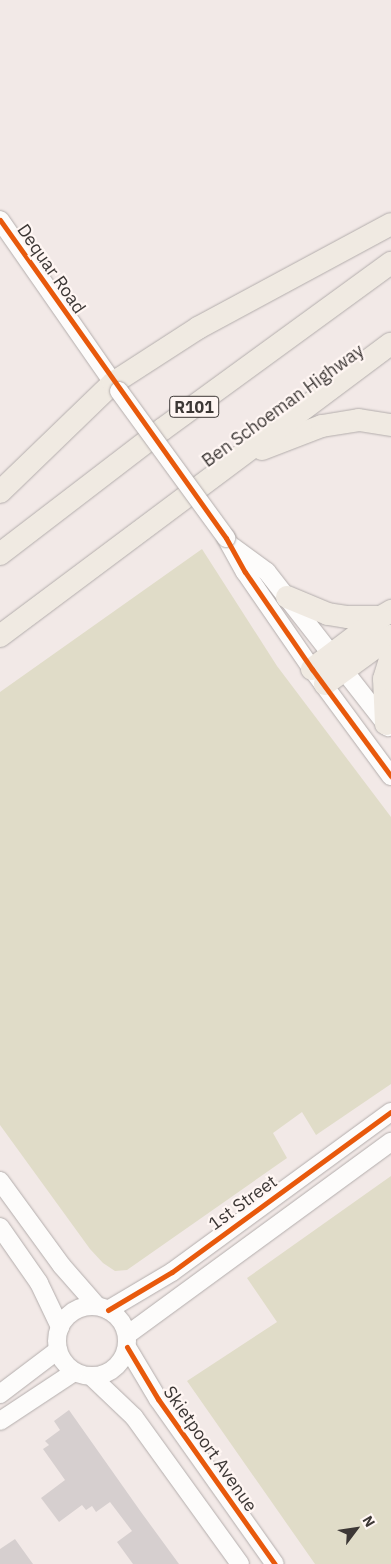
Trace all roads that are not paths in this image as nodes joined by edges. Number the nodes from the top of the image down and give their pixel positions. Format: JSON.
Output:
{"nodes":[{"id":1,"x":0,"y":220,"type":"edge"},
{"id":2,"x":391,"y":224,"type":"edge"},
{"id":3,"x":391,"y":263,"type":"edge"},
{"id":4,"x":391,"y":344,"type":"edge"},
{"id":5,"x":116,"y":387,"type":"junction"},
{"id":6,"x":391,"y":426,"type":"edge"},
{"id":7,"x":203,"y":482,"type":"junction"},
{"id":8,"x":0,"y":492,"type":"edge"},
{"id":9,"x":228,"y":542,"type":"junction"},
{"id":10,"x":0,"y":554,"type":"edge"},
{"id":11,"x":287,"y":597,"type":"junction"},
{"id":12,"x":388,"y":622,"type":"edge"},
{"id":13,"x":0,"y":636,"type":"edge"},
{"id":14,"x":391,"y":656,"type":"edge"},
{"id":15,"x":338,"y":663,"type":"junction"},
{"id":16,"x":318,"y":677,"type":"junction"},
{"id":17,"x":389,"y":727,"type":"edge"},
{"id":18,"x":391,"y":776,"type":"edge"},
{"id":19,"x":391,"y":1112,"type":"edge"},
{"id":20,"x":391,"y":1142,"type":"edge"},
{"id":21,"x":0,"y":1181,"type":"edge"},
{"id":22,"x":0,"y":1227,"type":"edge"},
{"id":23,"x":103,"y":1308,"type":"junction"},
{"id":24,"x":60,"y":1327,"type":"junction"},
{"id":25,"x":127,"y":1341,"type":"junction"},
{"id":26,"x":58,"y":1350,"type":"junction"},
{"id":27,"x":74,"y":1372,"type":"junction"},
{"id":28,"x":92,"y":1377,"type":"junction"},
{"id":29,"x":0,"y":1394,"type":"edge"},
{"id":30,"x":0,"y":1421,"type":"edge"},
{"id":31,"x":240,"y":1564,"type":"edge"},
{"id":32,"x":275,"y":1564,"type":"edge"}],
"edges":[{"from":1,"to":5,"type":"street","name":"Dequar Road"},
{"from":2,"to":5,"type":"main road"},
{"from":3,"to":10,"type":"main road","number":"R101"},
{"from":4,"to":7,"type":"main road","name":"Ben Schoeman Highway"},
{"from":5,"to":8,"type":"main road"},
{"from":5,"to":9,"type":"street","name":"Dequar Road","bridge":true},
{"from":6,"to":7,"type":"main road"},
{"from":7,"to":13,"type":"main road","name":"Ben Schoeman Highway"},
{"from":9,"to":11,"type":"street"},
{"from":9,"to":16,"type":"street"},
{"from":11,"to":12,"type":"main road"},
{"from":11,"to":15,"type":"street"},
{"from":12,"to":15,"type":"main road"},
{"from":14,"to":17,"type":"main road"},
{"from":15,"to":16,"type":"main road"},
{"from":15,"to":17,"type":"street"},
{"from":16,"to":18,"type":"street"},
{"from":19,"to":23,"type":"street","name":"1st Street"},
{"from":20,"to":25,"type":"street","name":"1st Street"},
{"from":21,"to":23,"type":"street"},
{"from":22,"to":24,"type":"street"},
{"from":23,"to":24,"type":"street"},
{"from":23,"to":25,"type":"street"},
{"from":24,"to":26,"type":"street"},
{"from":25,"to":28,"type":"street"},
{"from":25,"to":32,"type":"street","name":"Skietpoort Avenue"},
{"from":26,"to":27,"type":"street"},
{"from":26,"to":29,"type":"street"},
{"from":27,"to":28,"type":"street"},
{"from":27,"to":30,"type":"street"},
{"from":28,"to":31,"type":"street"}]}
